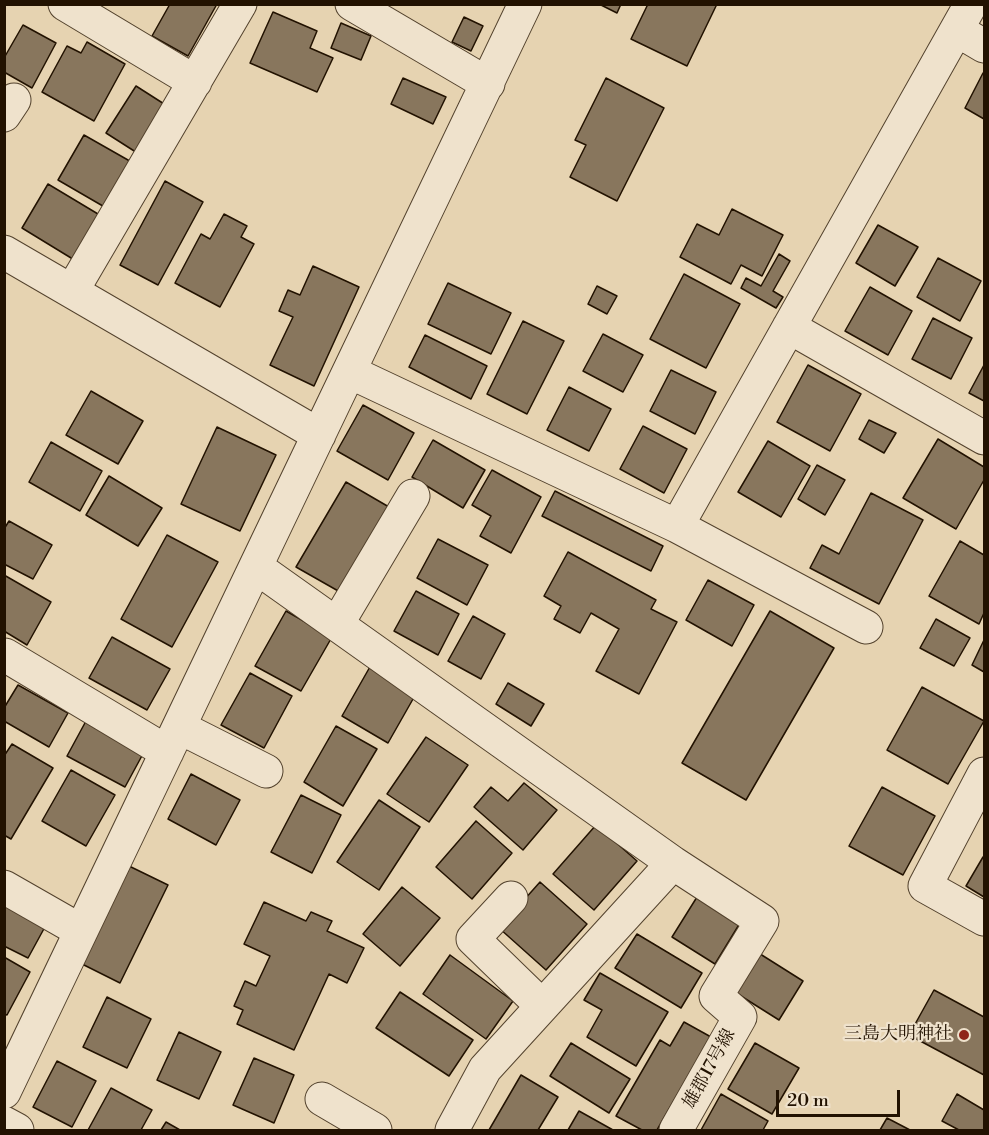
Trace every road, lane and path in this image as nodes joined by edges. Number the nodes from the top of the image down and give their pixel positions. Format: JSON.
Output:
{"nodes":[{"id":1,"x":65,"y":4,"type":"edge"},
{"id":2,"x":240,"y":4,"type":"edge"},
{"id":3,"x":352,"y":4,"type":"edge"},
{"id":4,"x":525,"y":4,"type":"edge"},
{"id":5,"x":964,"y":17,"type":"edge"},
{"id":6,"x":984,"y":46,"type":"edge"},
{"id":7,"x":195,"y":82,"type":"junction"},
{"id":8,"x":488,"y":84,"type":"junction"},
{"id":9,"x":4,"y":252,"type":"edge"},
{"id":10,"x":72,"y":291,"type":"junction"},
{"id":11,"x":789,"y":327,"type":"junction"},
{"id":12,"x":350,"y":372,"type":"junction"},
{"id":13,"x":319,"y":435,"type":"junction"},
{"id":14,"x":984,"y":438,"type":"edge"},
{"id":15,"x":413,"y":496,"type":"dead end"},
{"id":16,"x":677,"y":526,"type":"junction"},
{"id":17,"x":255,"y":567,"type":"junction"},
{"id":18,"x":337,"y":624,"type":"junction"},
{"id":19,"x":866,"y":627,"type":"dead end"},
{"id":20,"x":5,"y":655,"type":"edge"},
{"id":21,"x":173,"y":740,"type":"junction"},
{"id":22,"x":266,"y":771,"type":"dead end"},
{"id":23,"x":984,"y":774,"type":"edge"},
{"id":24,"x":673,"y":863,"type":"junction"},
{"id":25,"x":4,"y":887,"type":"edge"},
{"id":26,"x":510,"y":898,"type":"dead end"},
{"id":27,"x":984,"y":919,"type":"edge"},
{"id":28,"x":81,"y":932,"type":"junction"},
{"id":29,"x":542,"y":1006,"type":"junction"},
{"id":30,"x":13,"y":1050,"type":"edge"},
{"id":31,"x":4,"y":1092,"type":"edge"},
{"id":32,"x":322,"y":1099,"type":"dead end"},
{"id":33,"x":4,"y":1124,"type":"edge"},
{"id":34,"x":17,"y":1131,"type":"edge"},
{"id":35,"x":375,"y":1131,"type":"edge"},
{"id":36,"x":452,"y":1131,"type":"edge"},
{"id":37,"x":675,"y":1131,"type":"edge"}],
"edges":[{"from":1,"to":7,"type":"street"},
{"from":2,"to":7,"type":"street"},
{"from":3,"to":8,"type":"street"},
{"from":4,"to":8,"type":"street"},
{"from":5,"to":6,"type":"street"},
{"from":5,"to":11,"type":"street"},
{"from":7,"to":10,"type":"street"},
{"from":8,"to":12,"type":"street"},
{"from":9,"to":10,"type":"street"},
{"from":10,"to":13,"type":"street"},
{"from":11,"to":14,"type":"street"},
{"from":11,"to":16,"type":"street"},
{"from":12,"to":13,"type":"street"},
{"from":12,"to":16,"type":"street"},
{"from":13,"to":17,"type":"street"},
{"from":15,"to":18,"type":"street"},
{"from":16,"to":19,"type":"street"},
{"from":17,"to":18,"type":"street"},
{"from":17,"to":21,"type":"street"},
{"from":18,"to":24,"type":"street"},
{"from":20,"to":21,"type":"street"},
{"from":21,"to":22,"type":"street"},
{"from":21,"to":28,"type":"street"},
{"from":23,"to":27,"type":"street"},
{"from":24,"to":29,"type":"street"},
{"from":24,"to":37,"type":"street","name":"雄郡17号線"},
{"from":25,"to":28,"type":"street"},
{"from":26,"to":29,"type":"street"},
{"from":28,"to":30,"type":"street"},
{"from":29,"to":36,"type":"street"},
{"from":30,"to":31,"type":"street"},
{"from":32,"to":35,"type":"street"},
{"from":33,"to":34,"type":"street"}]}
